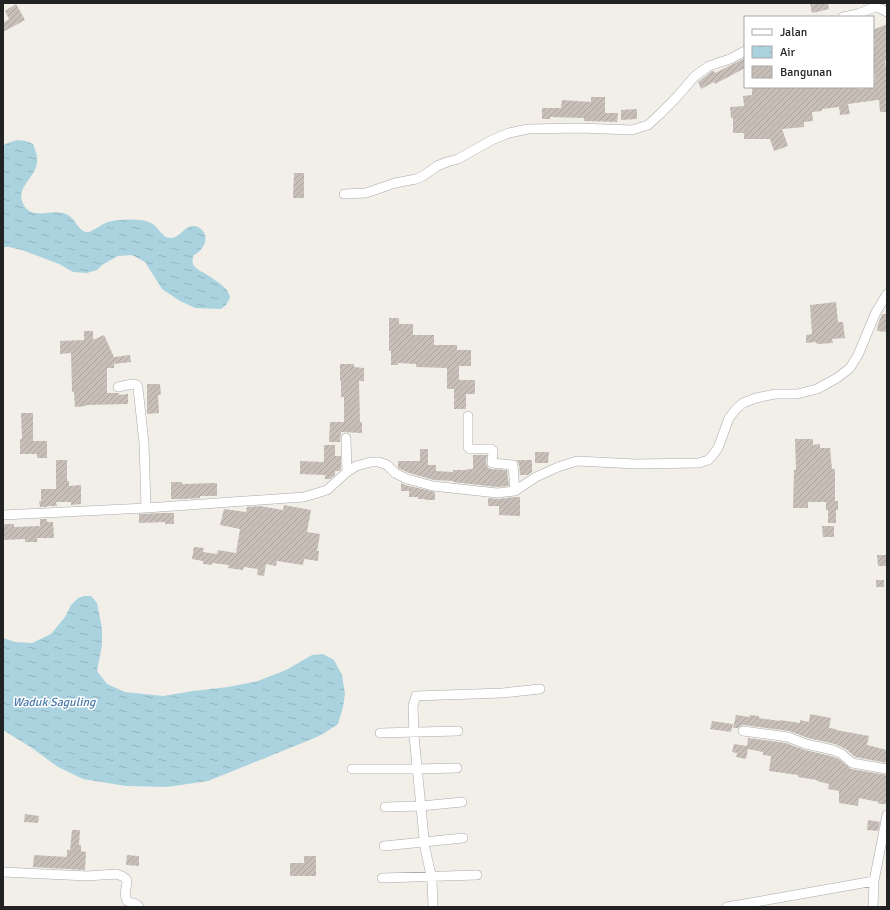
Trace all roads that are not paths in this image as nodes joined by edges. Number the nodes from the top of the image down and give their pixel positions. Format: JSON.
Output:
{"nodes":[{"id":1,"x":877,"y":4,"type":"edge"},
{"id":2,"x":887,"y":12,"type":"edge"},
{"id":3,"x":848,"y":16,"type":"edge"},
{"id":4,"x":744,"y":52,"type":"edge"},
{"id":5,"x":344,"y":194,"type":"dead end"},
{"id":6,"x":887,"y":294,"type":"edge"},
{"id":7,"x":118,"y":387,"type":"dead end"},
{"id":8,"x":468,"y":416,"type":"dead end"},
{"id":9,"x":346,"y":438,"type":"dead end"},
{"id":10,"x":347,"y":472,"type":"junction"},
{"id":11,"x":515,"y":491,"type":"junction"},
{"id":12,"x":146,"y":508,"type":"junction"},
{"id":13,"x":3,"y":515,"type":"edge"},
{"id":14,"x":540,"y":689,"type":"dead end"},
{"id":15,"x":458,"y":731,"type":"dead end"},
{"id":16,"x":743,"y":731,"type":"dead end"},
{"id":17,"x":414,"y":732,"type":"junction"},
{"id":18,"x":380,"y":733,"type":"dead end"},
{"id":19,"x":457,"y":768,"type":"dead end"},
{"id":20,"x":352,"y":769,"type":"dead end"},
{"id":21,"x":418,"y":769,"type":"junction"},
{"id":22,"x":887,"y":769,"type":"edge"},
{"id":23,"x":462,"y":802,"type":"dead end"},
{"id":24,"x":421,"y":806,"type":"junction"},
{"id":25,"x":385,"y":807,"type":"dead end"},
{"id":26,"x":887,"y":815,"type":"edge"},
{"id":27,"x":463,"y":838,"type":"dead end"},
{"id":28,"x":425,"y":842,"type":"junction"},
{"id":29,"x":384,"y":846,"type":"dead end"},
{"id":30,"x":3,"y":872,"type":"edge"},
{"id":31,"x":477,"y":875,"type":"dead end"},
{"id":32,"x":431,"y":876,"type":"junction"},
{"id":33,"x":382,"y":878,"type":"dead end"},
{"id":34,"x":874,"y":881,"type":"junction"},
{"id":35,"x":139,"y":907,"type":"edge"},
{"id":36,"x":433,"y":907,"type":"edge"},
{"id":37,"x":727,"y":907,"type":"edge"},
{"id":38,"x":873,"y":907,"type":"edge"}],
"edges":[{"from":1,"to":2,"type":"street"},
{"from":1,"to":3,"type":"street"},
{"from":4,"to":5,"type":"street"},
{"from":6,"to":11,"type":"street"},
{"from":7,"to":12,"type":"street"},
{"from":8,"to":11,"type":"street"},
{"from":9,"to":10,"type":"street"},
{"from":10,"to":11,"type":"street"},
{"from":10,"to":12,"type":"street"},
{"from":12,"to":13,"type":"street"},
{"from":14,"to":17,"type":"street"},
{"from":15,"to":17,"type":"street"},
{"from":16,"to":22,"type":"street"},
{"from":17,"to":18,"type":"street"},
{"from":17,"to":21,"type":"street"},
{"from":19,"to":21,"type":"street"},
{"from":20,"to":21,"type":"street"},
{"from":21,"to":24,"type":"street"},
{"from":23,"to":24,"type":"street"},
{"from":24,"to":25,"type":"street"},
{"from":24,"to":28,"type":"street"},
{"from":26,"to":34,"type":"street"},
{"from":27,"to":28,"type":"street"},
{"from":28,"to":29,"type":"street"},
{"from":28,"to":32,"type":"street"},
{"from":30,"to":35,"type":"street"},
{"from":31,"to":32,"type":"street"},
{"from":32,"to":33,"type":"street"},
{"from":32,"to":36,"type":"street"},
{"from":34,"to":37,"type":"street"},
{"from":34,"to":38,"type":"street"}]}
